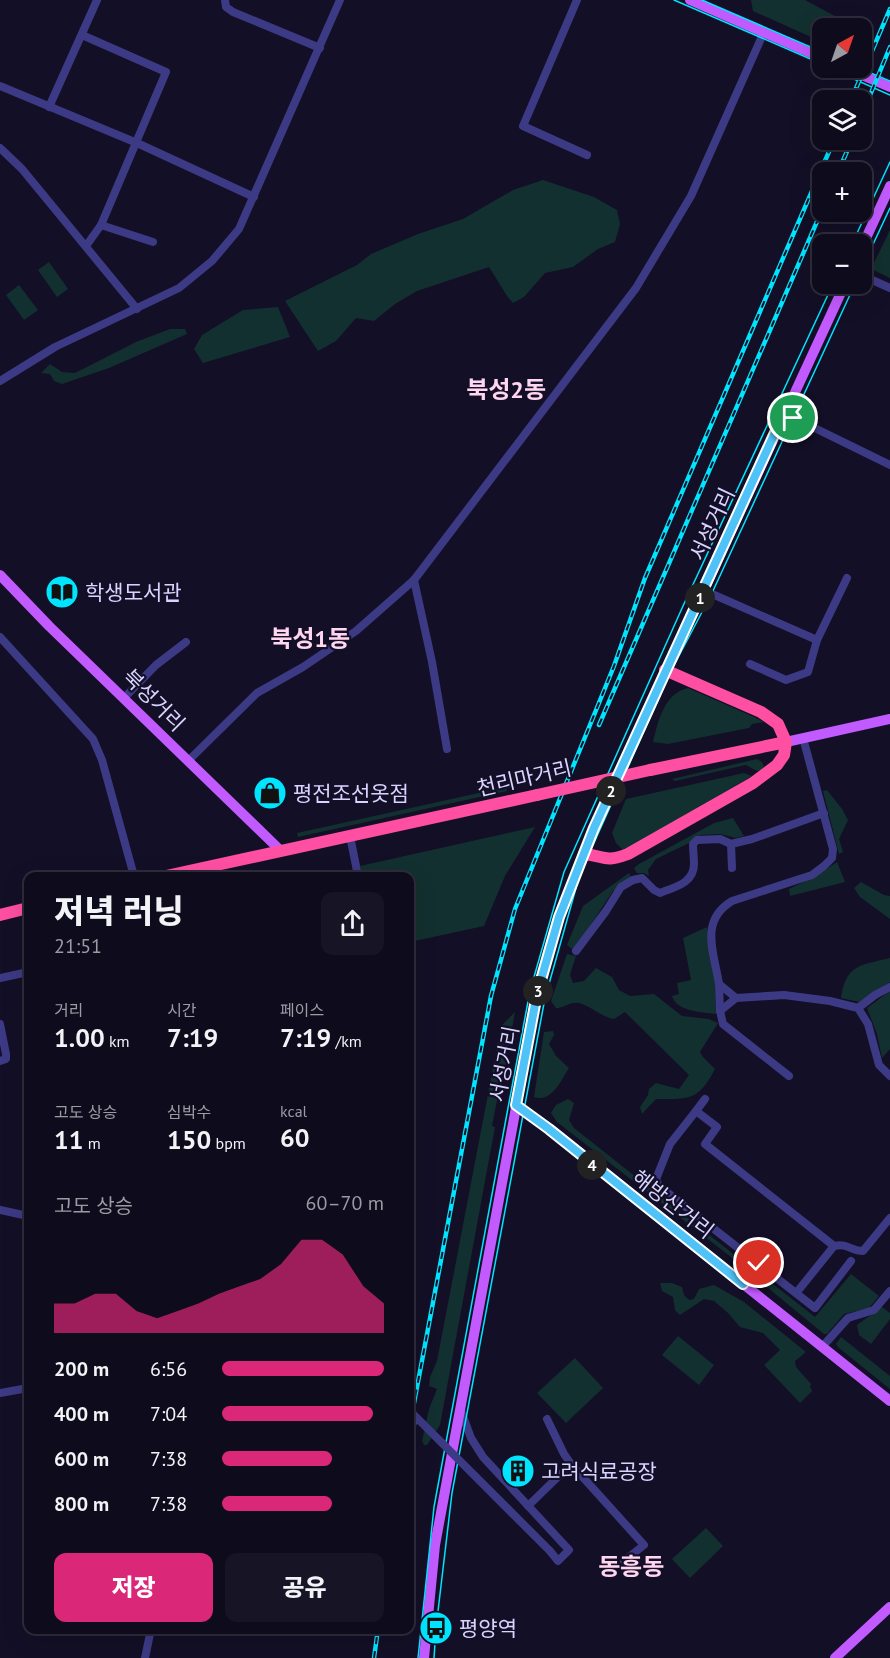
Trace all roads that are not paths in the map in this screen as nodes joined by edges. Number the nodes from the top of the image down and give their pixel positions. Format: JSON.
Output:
{"nodes":[{"id":1,"x":97,"y":0,"type":"edge"},
{"id":2,"x":225,"y":0,"type":"edge"},
{"id":3,"x":340,"y":0,"type":"edge"},
{"id":4,"x":577,"y":0,"type":"edge"},
{"id":5,"x":690,"y":0,"type":"edge"},
{"id":6,"x":764,"y":32,"type":"junction"},
{"id":7,"x":82,"y":35,"type":"junction"},
{"id":8,"x":320,"y":48,"type":"junction"},
{"id":9,"x":812,"y":54,"type":"edge"},
{"id":10,"x":869,"y":78,"type":"edge"},
{"id":11,"x":0,"y":86,"type":"edge"},
{"id":12,"x":890,"y":87,"type":"edge"},
{"id":13,"x":49,"y":107,"type":"junction"},
{"id":14,"x":137,"y":143,"type":"junction"},
{"id":15,"x":0,"y":148,"type":"edge"},
{"id":16,"x":587,"y":155,"type":"dead end"},
{"id":17,"x":890,"y":186,"type":"edge"},
{"id":18,"x":254,"y":197,"type":"junction"},
{"id":19,"x":101,"y":225,"type":"junction"},
{"id":20,"x":868,"y":234,"type":"edge"},
{"id":21,"x":153,"y":242,"type":"dead end"},
{"id":22,"x":86,"y":246,"type":"junction"},
{"id":23,"x":872,"y":280,"type":"edge"},
{"id":24,"x":890,"y":288,"type":"edge"},
{"id":25,"x":840,"y":294,"type":"edge"},
{"id":26,"x":137,"y":309,"type":"junction"},
{"id":27,"x":0,"y":381,"type":"edge"},
{"id":28,"x":784,"y":413,"type":"junction"},
{"id":29,"x":890,"y":465,"type":"edge"},
{"id":30,"x":0,"y":575,"type":"edge"},
{"id":31,"x":847,"y":578,"type":"dead end"},
{"id":32,"x":414,"y":580,"type":"junction"},
{"id":33,"x":703,"y":591,"type":"junction"},
{"id":34,"x":0,"y":637,"type":"edge"},
{"id":35,"x":818,"y":640,"type":"junction"},
{"id":36,"x":186,"y":642,"type":"dead end"},
{"id":37,"x":750,"y":664,"type":"dead end"},
{"id":38,"x":665,"y":670,"type":"junction"},
{"id":39,"x":124,"y":698,"type":"junction"},
{"id":40,"x":890,"y":718,"type":"edge"},
{"id":41,"x":803,"y":738,"type":"junction"},
{"id":42,"x":786,"y":742,"type":"junction"},
{"id":43,"x":447,"y":749,"type":"dead end"},
{"id":44,"x":188,"y":761,"type":"junction"},
{"id":45,"x":824,"y":813,"type":"junction"},
{"id":46,"x":350,"y":837,"type":"junction"},
{"id":47,"x":731,"y":844,"type":"junction"},
{"id":48,"x":281,"y":851,"type":"junction"},
{"id":49,"x":584,"y":854,"type":"junction"},
{"id":50,"x":732,"y":868,"type":"dead end"},
{"id":51,"x":133,"y":872,"type":"edge"},
{"id":52,"x":184,"y":872,"type":"edge"},
{"id":53,"x":357,"y":872,"type":"edge"},
{"id":54,"x":24,"y":909,"type":"edge"},
{"id":55,"x":0,"y":915,"type":"edge"},
{"id":56,"x":576,"y":951,"type":"dead end"},
{"id":57,"x":24,"y":973,"type":"edge"},
{"id":58,"x":0,"y":978,"type":"edge"},
{"id":59,"x":719,"y":984,"type":"junction"},
{"id":60,"x":890,"y":987,"type":"edge"},
{"id":61,"x":736,"y":998,"type":"junction"},
{"id":62,"x":858,"y":1008,"type":"junction"},
{"id":63,"x":720,"y":1011,"type":"junction"},
{"id":64,"x":0,"y":1024,"type":"edge"},
{"id":65,"x":0,"y":1061,"type":"edge"},
{"id":66,"x":789,"y":1076,"type":"dead end"},
{"id":67,"x":890,"y":1076,"type":"edge"},
{"id":68,"x":705,"y":1098,"type":"dead end"},
{"id":69,"x":516,"y":1105,"type":"junction"},
{"id":70,"x":696,"y":1111,"type":"junction"},
{"id":71,"x":0,"y":1210,"type":"edge"},
{"id":72,"x":24,"y":1215,"type":"edge"},
{"id":73,"x":890,"y":1218,"type":"edge"},
{"id":74,"x":834,"y":1246,"type":"junction"},
{"id":75,"x":851,"y":1260,"type":"dead end"},
{"id":76,"x":759,"y":1263,"type":"junction"},
{"id":77,"x":743,"y":1284,"type":"junction"},
{"id":78,"x":890,"y":1291,"type":"edge"},
{"id":79,"x":797,"y":1292,"type":"junction"},
{"id":80,"x":822,"y":1347,"type":"junction"},
{"id":81,"x":24,"y":1389,"type":"edge"},
{"id":82,"x":1,"y":1394,"type":"edge"},
{"id":83,"x":462,"y":1395,"type":"junction"},
{"id":84,"x":890,"y":1401,"type":"edge"},
{"id":85,"x":414,"y":1415,"type":"edge"},
{"id":86,"x":547,"y":1419,"type":"dead end"},
{"id":87,"x":571,"y":1464,"type":"junction"},
{"id":88,"x":528,"y":1506,"type":"junction"},
{"id":89,"x":624,"y":1561,"type":"dead end"},
{"id":90,"x":890,"y":1607,"type":"edge"},
{"id":91,"x":150,"y":1634,"type":"edge"},
{"id":92,"x":145,"y":1658,"type":"edge"},
{"id":93,"x":424,"y":1658,"type":"edge"},
{"id":94,"x":835,"y":1658,"type":"edge"}],
"edges":[{"from":1,"to":7,"type":"street"},
{"from":2,"to":8,"type":"street"},
{"from":3,"to":8,"type":"street"},
{"from":4,"to":16,"type":"street"},
{"from":5,"to":6,"type":"main road"},
{"from":6,"to":9,"type":"main road"},
{"from":6,"to":32,"type":"street"},
{"from":7,"to":13,"type":"street"},
{"from":7,"to":14,"type":"street"},
{"from":8,"to":18,"type":"street"},
{"from":10,"to":12,"type":"main road"},
{"from":11,"to":13,"type":"street"},
{"from":13,"to":14,"type":"street"},
{"from":14,"to":18,"type":"street"},
{"from":14,"to":19,"type":"street"},
{"from":15,"to":22,"type":"street"},
{"from":17,"to":20,"type":"main road"},
{"from":18,"to":26,"type":"street"},
{"from":19,"to":21,"type":"street"},
{"from":19,"to":22,"type":"street"},
{"from":22,"to":26,"type":"street"},
{"from":23,"to":24,"type":"street"},
{"from":25,"to":28,"type":"main road","name":"서성거리"},
{"from":26,"to":27,"type":"street"},
{"from":28,"to":29,"type":"street"},
{"from":28,"to":33,"type":"main road","name":"서성거리"},
{"from":30,"to":39,"type":"main road","name":"북성거리"},
{"from":31,"to":35,"type":"street"},
{"from":32,"to":43,"type":"street"},
{"from":32,"to":44,"type":"street"},
{"from":33,"to":35,"type":"street"},
{"from":33,"to":38,"type":"main road","name":"서성거리"},
{"from":34,"to":51,"type":"street"},
{"from":35,"to":37,"type":"street"},
{"from":36,"to":39,"type":"street"},
{"from":38,"to":42,"type":"highway"},
{"from":38,"to":49,"type":"main road","name":"서성거리"},
{"from":39,"to":44,"type":"main road","name":"북성거리"},
{"from":40,"to":41,"type":"main road","name":"천리마거리"},
{"from":41,"to":42,"type":"main road","name":"천리마거리"},
{"from":41,"to":45,"type":"street"},
{"from":42,"to":46,"type":"highway","name":"천리마거리","bridge":true},
{"from":42,"to":49,"type":"highway"},
{"from":44,"to":48,"type":"main road","name":"북성거리"},
{"from":45,"to":47,"type":"street"},
{"from":45,"to":59,"type":"street"},
{"from":46,"to":48,"type":"highway","name":"천리마거리"},
{"from":46,"to":53,"type":"street"},
{"from":47,"to":50,"type":"street"},
{"from":47,"to":56,"type":"street"},
{"from":48,"to":52,"type":"highway","name":"천리마거리"},
{"from":49,"to":69,"type":"main road","name":"서성거리"},
{"from":54,"to":55,"type":"highway"},
{"from":57,"to":58,"type":"street"},
{"from":59,"to":61,"type":"street"},
{"from":59,"to":63,"type":"street"},
{"from":60,"to":62,"type":"street"},
{"from":61,"to":62,"type":"street"},
{"from":61,"to":63,"type":"street"},
{"from":62,"to":67,"type":"street"},
{"from":63,"to":66,"type":"street"},
{"from":64,"to":65,"type":"street"},
{"from":68,"to":70,"type":"street"},
{"from":69,"to":77,"type":"main road","name":"해방산거리"},
{"from":69,"to":83,"type":"main road","name":"서성거리"},
{"from":70,"to":74,"type":"street"},
{"from":70,"to":76,"type":"street"},
{"from":71,"to":72,"type":"street"},
{"from":73,"to":74,"type":"street"},
{"from":74,"to":79,"type":"street"},
{"from":75,"to":79,"type":"street"},
{"from":76,"to":77,"type":"street"},
{"from":76,"to":79,"type":"street"},
{"from":77,"to":80,"type":"main road","name":"해방산거리"},
{"from":78,"to":80,"type":"street"},
{"from":80,"to":84,"type":"main road","name":"해방산거리"},
{"from":81,"to":82,"type":"street"},
{"from":83,"to":88,"type":"street"},
{"from":83,"to":93,"type":"main road","name":"서성거리"},
{"from":85,"to":88,"type":"street","bridge":true},
{"from":86,"to":87,"type":"street"},
{"from":87,"to":88,"type":"street"},
{"from":87,"to":89,"type":"street"},
{"from":90,"to":94,"type":"main road"},
{"from":91,"to":92,"type":"street"}]}
